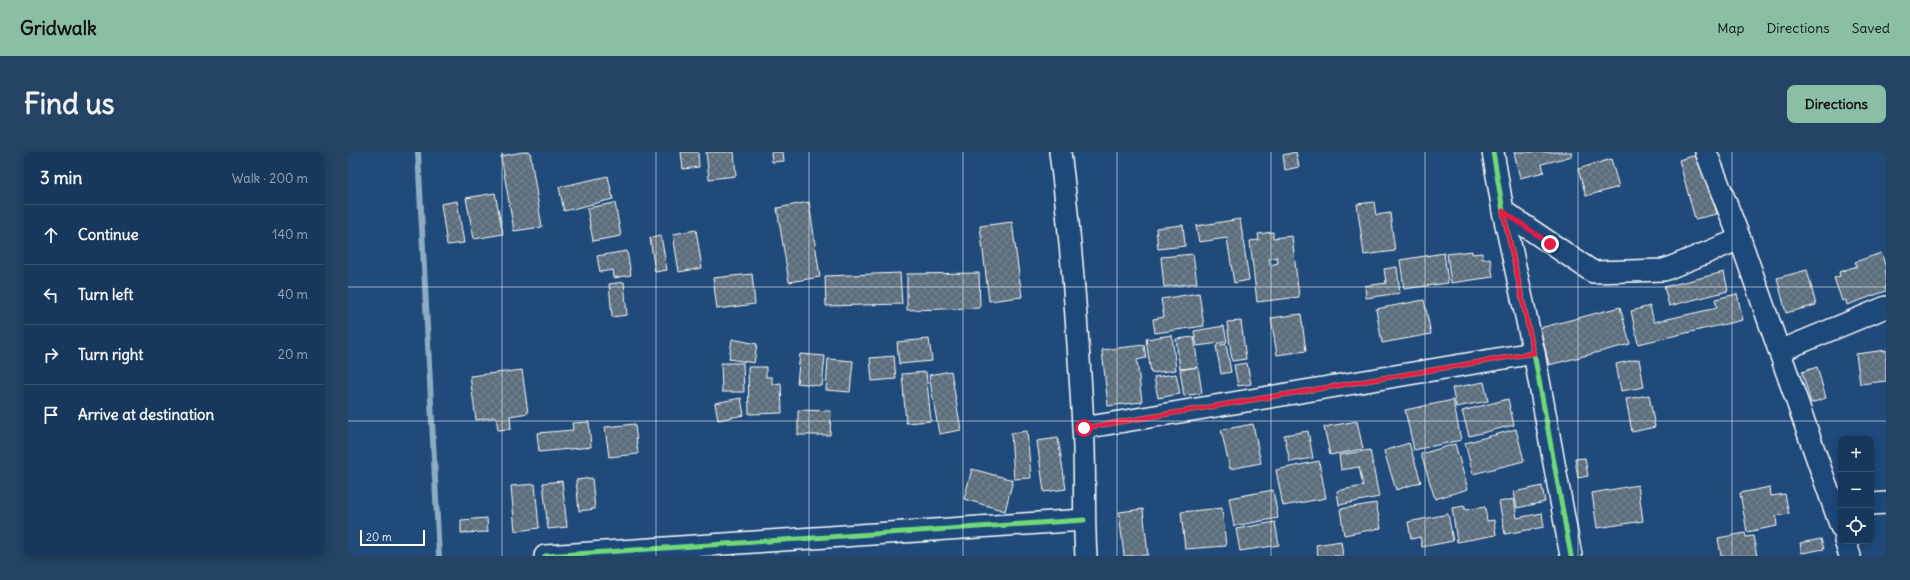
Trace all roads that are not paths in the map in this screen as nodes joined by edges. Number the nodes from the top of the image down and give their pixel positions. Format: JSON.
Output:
{"nodes":[{"id":1,"x":1060,"y":152,"type":"edge"},
{"id":2,"x":1493,"y":152,"type":"edge"},
{"id":3,"x":1706,"y":152,"type":"edge"},
{"id":4,"x":1503,"y":211,"type":"junction"},
{"id":5,"x":1740,"y":239,"type":"junction"},
{"id":6,"x":1886,"y":307,"type":"edge"},
{"id":7,"x":1780,"y":351,"type":"junction"},
{"id":8,"x":1534,"y":353,"type":"junction"},
{"id":9,"x":1084,"y":428,"type":"junction"},
{"id":10,"x":1886,"y":503,"type":"edge"},
{"id":11,"x":1874,"y":504,"type":"edge"},
{"id":12,"x":1838,"y":511,"type":"edge"},
{"id":13,"x":1084,"y":520,"type":"junction"},
{"id":14,"x":1846,"y":544,"type":"edge"},
{"id":15,"x":544,"y":556,"type":"edge"},
{"id":16,"x":1086,"y":556,"type":"edge"},
{"id":17,"x":1571,"y":556,"type":"edge"},
{"id":18,"x":1850,"y":556,"type":"edge"}],
"edges":[{"from":1,"to":9,"type":"street"},
{"from":2,"to":4,"type":"street"},
{"from":3,"to":5,"type":"street"},
{"from":4,"to":5,"type":"street"},
{"from":4,"to":8,"type":"street"},
{"from":5,"to":7,"type":"street"},
{"from":6,"to":7,"type":"street"},
{"from":7,"to":12,"type":"street"},
{"from":8,"to":9,"type":"street"},
{"from":8,"to":17,"type":"street"},
{"from":9,"to":13,"type":"street"},
{"from":10,"to":11,"type":"street"},
{"from":13,"to":15,"type":"street"},
{"from":13,"to":16,"type":"street"},
{"from":14,"to":18,"type":"street"}]}
